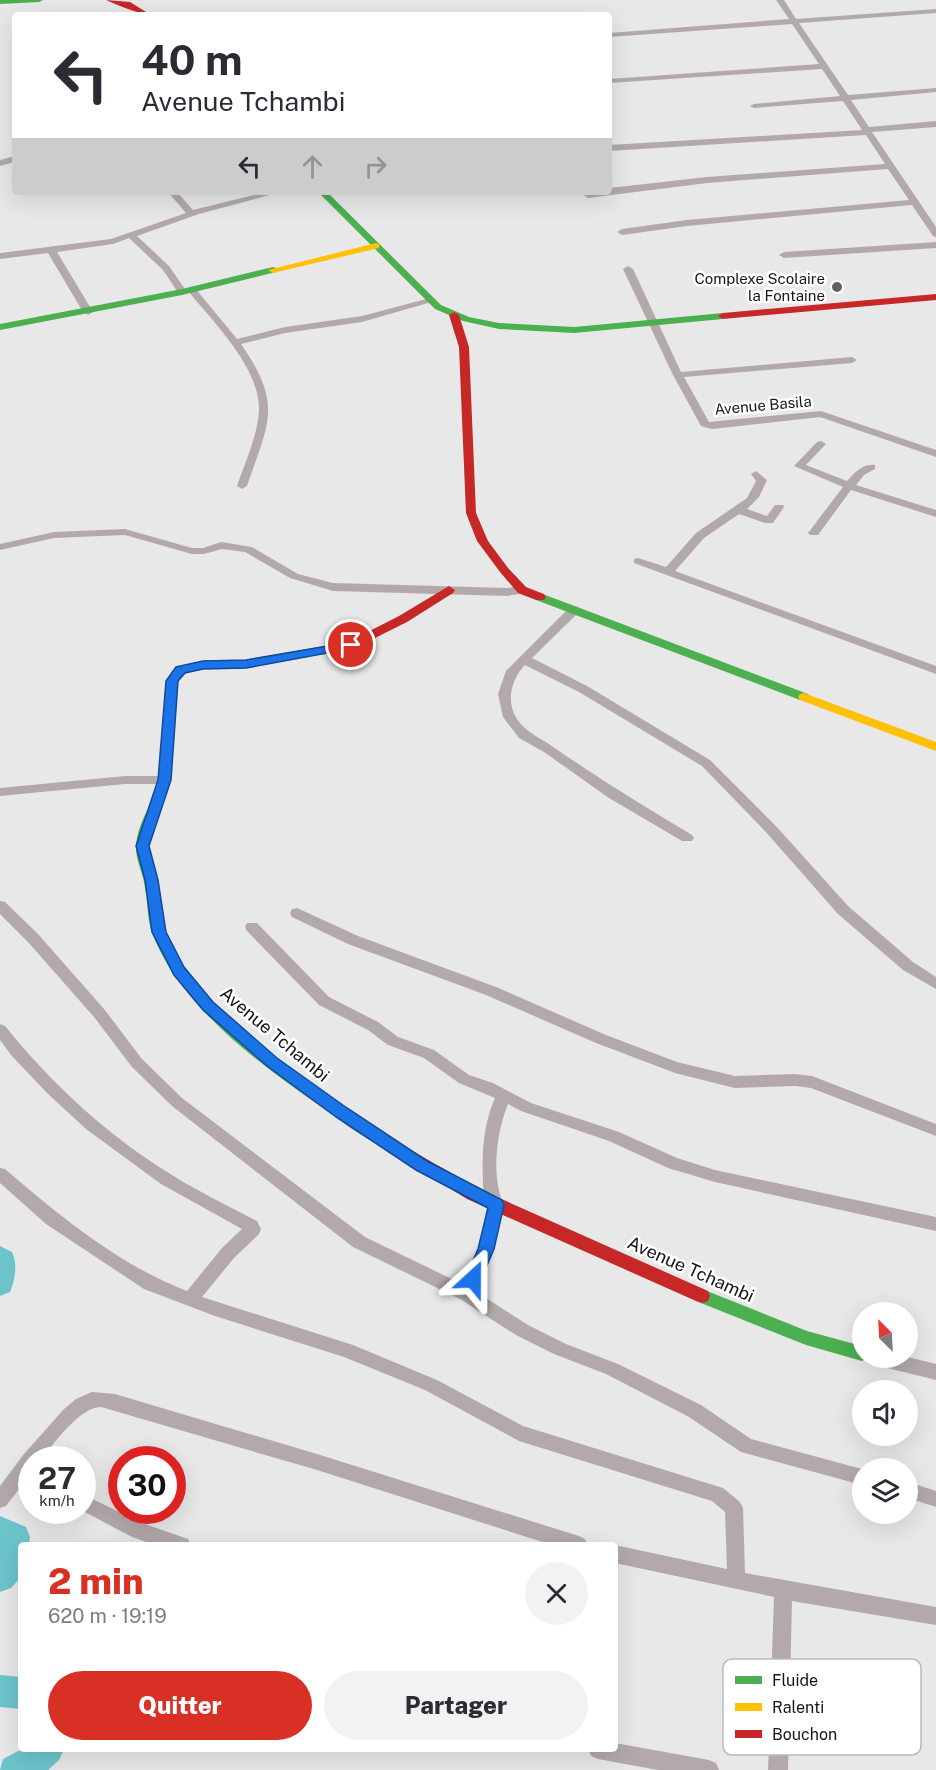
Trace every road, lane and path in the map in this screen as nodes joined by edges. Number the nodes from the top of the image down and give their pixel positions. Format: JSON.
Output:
{"nodes":[{"id":1,"x":39,"y":0,"type":"edge"},
{"id":2,"x":110,"y":0,"type":"edge"},
{"id":3,"x":780,"y":0,"type":"edge"},
{"id":4,"x":0,"y":2,"type":"edge"},
{"id":5,"x":936,"y":11,"type":"edge"},
{"id":6,"x":142,"y":12,"type":"edge"},
{"id":7,"x":794,"y":22,"type":"junction"},
{"id":8,"x":612,"y":34,"type":"edge"},
{"id":9,"x":824,"y":66,"type":"junction"},
{"id":10,"x":612,"y":81,"type":"edge"},
{"id":11,"x":936,"y":90,"type":"edge"},
{"id":12,"x":844,"y":98,"type":"junction"},
{"id":13,"x":754,"y":106,"type":"dead end"},
{"id":14,"x":936,"y":124,"type":"edge"},
{"id":15,"x":867,"y":131,"type":"junction"},
{"id":16,"x":612,"y":148,"type":"edge"},
{"id":17,"x":890,"y":166,"type":"junction"},
{"id":18,"x":612,"y":191,"type":"edge"},
{"id":19,"x":175,"y":195,"type":"edge"},
{"id":20,"x":265,"y":195,"type":"edge"},
{"id":21,"x":325,"y":195,"type":"edge"},
{"id":22,"x":915,"y":202,"type":"junction"},
{"id":23,"x":190,"y":213,"type":"dead end"},
{"id":24,"x":622,"y":232,"type":"dead end"},
{"id":25,"x":936,"y":234,"type":"edge"},
{"id":26,"x":132,"y":236,"type":"junction"},
{"id":27,"x":936,"y":245,"type":"edge"},
{"id":28,"x":376,"y":246,"type":"junction"},
{"id":29,"x":51,"y":250,"type":"junction"},
{"id":30,"x":784,"y":255,"type":"dead end"},
{"id":31,"x":0,"y":256,"type":"edge"},
{"id":32,"x":628,"y":269,"type":"dead end"},
{"id":33,"x":187,"y":291,"type":"junction"},
{"id":34,"x":936,"y":297,"type":"edge"},
{"id":35,"x":430,"y":301,"type":"junction"},
{"id":36,"x":88,"y":312,"type":"junction"},
{"id":37,"x":454,"y":315,"type":"junction"},
{"id":38,"x":653,"y":322,"type":"junction"},
{"id":39,"x":0,"y":327,"type":"edge"},
{"id":40,"x":234,"y":343,"type":"junction"},
{"id":41,"x":852,"y":360,"type":"dead end"},
{"id":42,"x":678,"y":375,"type":"junction"},
{"id":43,"x":820,"y":444,"type":"dead end"},
{"id":44,"x":936,"y":454,"type":"edge"},
{"id":45,"x":871,"y":467,"type":"dead end"},
{"id":46,"x":756,"y":474,"type":"dead end"},
{"id":47,"x":242,"y":486,"type":"dead end"},
{"id":48,"x":849,"y":486,"type":"junction"},
{"id":49,"x":779,"y":507,"type":"dead end"},
{"id":50,"x":739,"y":510,"type":"junction"},
{"id":51,"x":936,"y":514,"type":"edge"},
{"id":52,"x":814,"y":533,"type":"dead end"},
{"id":53,"x":0,"y":547,"type":"edge"},
{"id":54,"x":638,"y":561,"type":"dead end"},
{"id":55,"x":669,"y":572,"type":"junction"},
{"id":56,"x":449,"y":590,"type":"junction"},
{"id":57,"x":522,"y":590,"type":"junction"},
{"id":58,"x":574,"y":610,"type":"junction"},
{"id":59,"x":526,"y":660,"type":"junction"},
{"id":60,"x":936,"y":670,"type":"edge"},
{"id":61,"x":936,"y":747,"type":"edge"},
{"id":62,"x":165,"y":780,"type":"junction"},
{"id":63,"x":0,"y":792,"type":"edge"},
{"id":64,"x":687,"y":838,"type":"dead end"},
{"id":65,"x":0,"y":906,"type":"edge"},
{"id":66,"x":297,"y":913,"type":"dead end"},
{"id":67,"x":252,"y":927,"type":"dead end"},
{"id":68,"x":936,"y":984,"type":"edge"},
{"id":69,"x":0,"y":1030,"type":"edge"},
{"id":70,"x":504,"y":1095,"type":"junction"},
{"id":71,"x":936,"y":1130,"type":"edge"},
{"id":72,"x":0,"y":1174,"type":"edge"},
{"id":73,"x":494,"y":1204,"type":"junction"},
{"id":74,"x":936,"y":1224,"type":"edge"},
{"id":75,"x":466,"y":1294,"type":"junction"},
{"id":76,"x":190,"y":1299,"type":"junction"},
{"id":77,"x":852,"y":1350,"type":"edge"},
{"id":78,"x":918,"y":1368,"type":"edge"},
{"id":79,"x":936,"y":1372,"type":"edge"},
{"id":80,"x":46,"y":1446,"type":"edge"},
{"id":81,"x":852,"y":1474,"type":"edge"},
{"id":82,"x":18,"y":1483,"type":"edge"},
{"id":83,"x":918,"y":1493,"type":"edge"},
{"id":84,"x":936,"y":1499,"type":"edge"},
{"id":85,"x":0,"y":1500,"type":"edge"},
{"id":86,"x":96,"y":1509,"type":"edge"},
{"id":87,"x":173,"y":1542,"type":"edge"},
{"id":88,"x":570,"y":1542,"type":"edge"},
{"id":89,"x":618,"y":1555,"type":"edge"},
{"id":90,"x":736,"y":1578,"type":"junction"},
{"id":91,"x":783,"y":1590,"type":"junction"},
{"id":92,"x":936,"y":1616,"type":"edge"},
{"id":93,"x":781,"y":1659,"type":"edge"},
{"id":94,"x":614,"y":1752,"type":"edge"},
{"id":95,"x":778,"y":1755,"type":"edge"},
{"id":96,"x":709,"y":1770,"type":"edge"},
{"id":97,"x":778,"y":1770,"type":"edge"}],
"edges":[{"from":1,"to":4,"type":"street"},
{"from":2,"to":6,"type":"street"},
{"from":3,"to":7,"type":"street"},
{"from":5,"to":7,"type":"street"},
{"from":7,"to":8,"type":"street"},
{"from":7,"to":9,"type":"street"},
{"from":9,"to":10,"type":"street"},
{"from":9,"to":12,"type":"street"},
{"from":11,"to":12,"type":"street"},
{"from":12,"to":13,"type":"street"},
{"from":12,"to":15,"type":"street"},
{"from":14,"to":15,"type":"street"},
{"from":15,"to":16,"type":"street"},
{"from":15,"to":17,"type":"street"},
{"from":17,"to":18,"type":"street"},
{"from":17,"to":22,"type":"street"},
{"from":19,"to":23,"type":"street"},
{"from":20,"to":26,"type":"street"},
{"from":21,"to":28,"type":"street"},
{"from":22,"to":24,"type":"street"},
{"from":22,"to":25,"type":"street"},
{"from":26,"to":29,"type":"street"},
{"from":26,"to":33,"type":"street"},
{"from":27,"to":30,"type":"street"},
{"from":28,"to":33,"type":"street"},
{"from":28,"to":35,"type":"street"},
{"from":29,"to":31,"type":"street"},
{"from":29,"to":36,"type":"street"},
{"from":32,"to":38,"type":"street","name":"Avenue Basila"},
{"from":33,"to":36,"type":"street"},
{"from":33,"to":40,"type":"street"},
{"from":34,"to":38,"type":"street"},
{"from":35,"to":37,"type":"street"},
{"from":35,"to":40,"type":"street"},
{"from":36,"to":39,"type":"street"},
{"from":37,"to":38,"type":"street"},
{"from":37,"to":57,"type":"street"},
{"from":38,"to":42,"type":"street","name":"Avenue Basila"},
{"from":40,"to":47,"type":"street"},
{"from":41,"to":42,"type":"street"},
{"from":42,"to":44,"type":"street","name":"Avenue Basila"},
{"from":43,"to":48,"type":"street"},
{"from":45,"to":48,"type":"street"},
{"from":46,"to":50,"type":"street"},
{"from":48,"to":51,"type":"street"},
{"from":48,"to":52,"type":"street"},
{"from":49,"to":50,"type":"street"},
{"from":50,"to":55,"type":"street"},
{"from":53,"to":56,"type":"street"},
{"from":54,"to":55,"type":"street"},
{"from":55,"to":60,"type":"street"},
{"from":56,"to":57,"type":"street"},
{"from":56,"to":62,"type":"street","name":"Avenue Tchambi"},
{"from":57,"to":58,"type":"street"},
{"from":58,"to":59,"type":"street"},
{"from":58,"to":61,"type":"street"},
{"from":59,"to":64,"type":"street"},
{"from":59,"to":68,"type":"street"},
{"from":62,"to":63,"type":"street"},
{"from":62,"to":73,"type":"street","name":"Avenue Tchambi"},
{"from":65,"to":75,"type":"street"},
{"from":66,"to":71,"type":"street"},
{"from":67,"to":70,"type":"street"},
{"from":69,"to":76,"type":"street"},
{"from":70,"to":73,"type":"street"},
{"from":70,"to":74,"type":"street"},
{"from":72,"to":76,"type":"street"},
{"from":73,"to":75,"type":"street"},
{"from":73,"to":77,"type":"street","name":"Avenue Tchambi"},
{"from":75,"to":81,"type":"street"},
{"from":76,"to":90,"type":"street"},
{"from":78,"to":79,"type":"street"},
{"from":80,"to":88,"type":"street"},
{"from":82,"to":85,"type":"street"},
{"from":83,"to":84,"type":"street"},
{"from":86,"to":87,"type":"street"},
{"from":89,"to":90,"type":"street"},
{"from":90,"to":91,"type":"street"},
{"from":91,"to":92,"type":"street"},
{"from":91,"to":93,"type":"street"},
{"from":94,"to":96,"type":"street"},
{"from":95,"to":97,"type":"street"}]}
